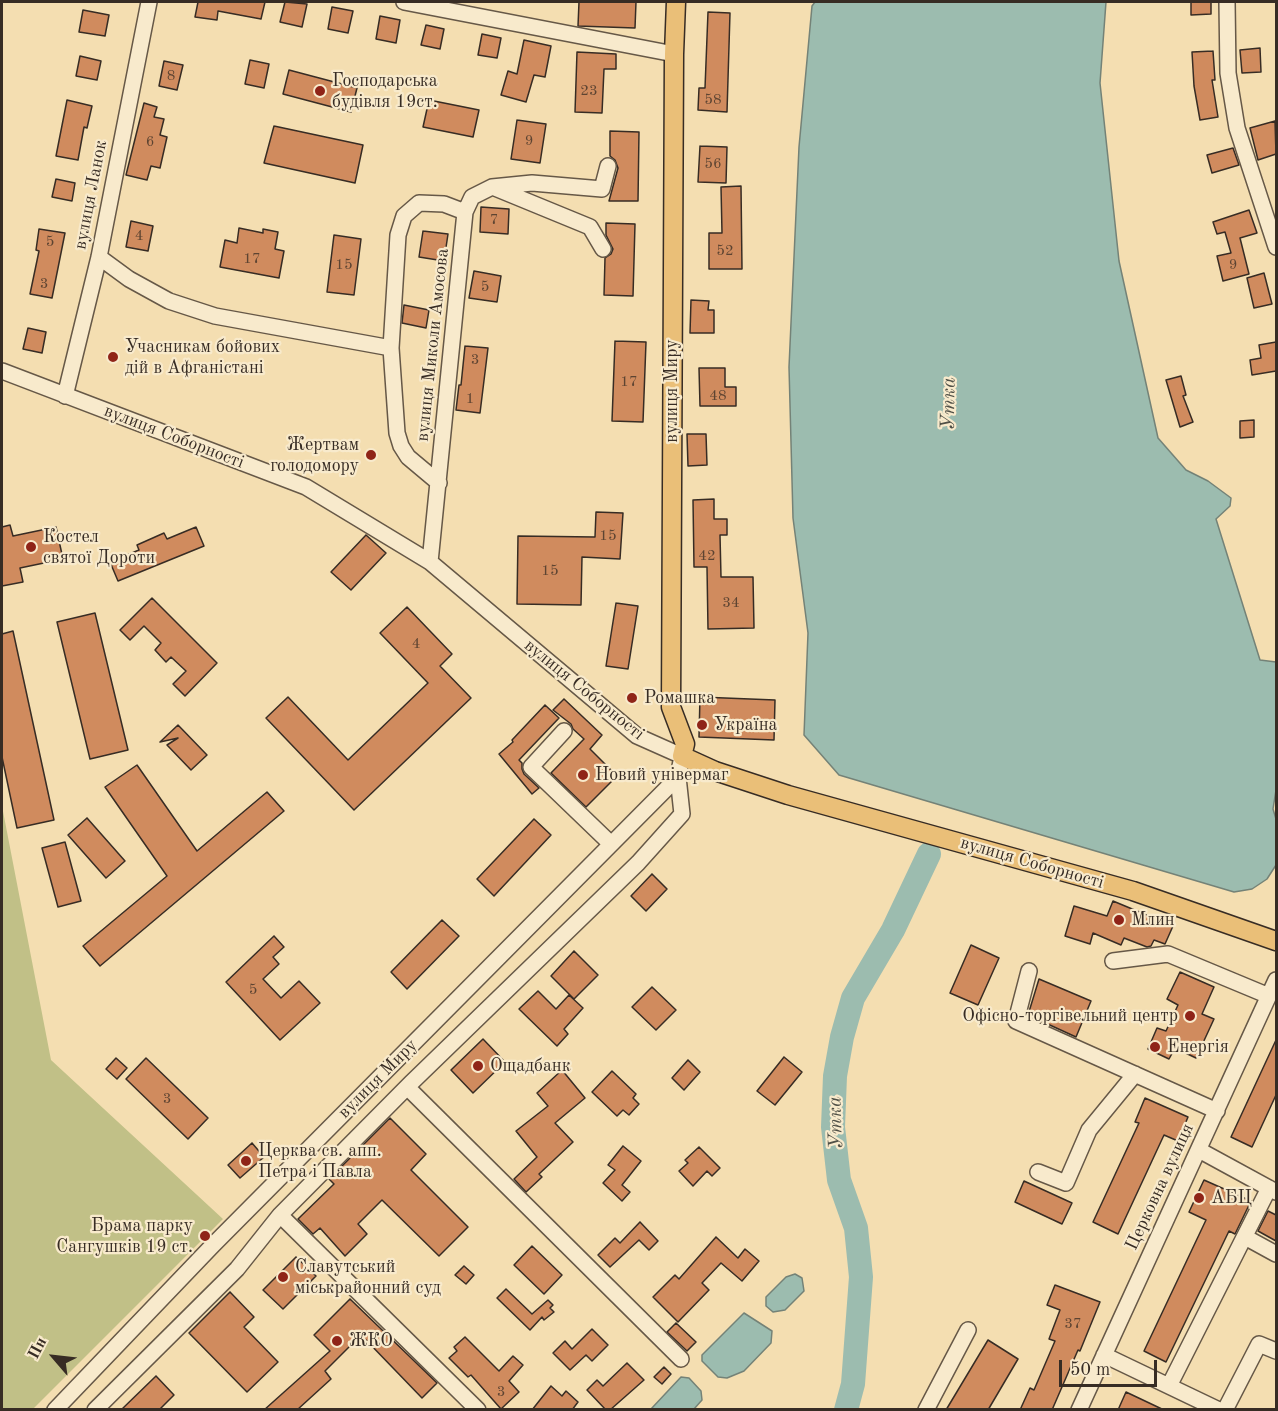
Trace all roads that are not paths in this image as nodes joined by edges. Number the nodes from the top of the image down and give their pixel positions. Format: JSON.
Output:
{"nodes":[{"id":1,"x":149,"y":2,"type":"edge"},
{"id":2,"x":404,"y":2,"type":"edge"},
{"id":3,"x":676,"y":2,"type":"edge"},
{"id":4,"x":1227,"y":2,"type":"edge"},
{"id":5,"x":674,"y":54,"type":"junction"},
{"id":6,"x":608,"y":166,"type":"dead end"},
{"id":7,"x":492,"y":187,"type":"junction"},
{"id":8,"x":465,"y":212,"type":"junction"},
{"id":9,"x":1276,"y":247,"type":"edge"},
{"id":10,"x":603,"y":249,"type":"dead end"},
{"id":11,"x":99,"y":256,"type":"junction"},
{"id":12,"x":391,"y":348,"type":"junction"},
{"id":13,"x":2,"y":371,"type":"edge"},
{"id":14,"x":65,"y":396,"type":"junction"},
{"id":15,"x":439,"y":483,"type":"junction"},
{"id":16,"x":430,"y":562,"type":"junction"},
{"id":17,"x":564,"y":731,"type":"dead end"},
{"id":18,"x":682,"y":756,"type":"junction"},
{"id":19,"x":678,"y":777,"type":"junction"},
{"id":20,"x":611,"y":844,"type":"junction"},
{"id":21,"x":1276,"y":941,"type":"edge"},
{"id":22,"x":1113,"y":961,"type":"dead end"},
{"id":23,"x":1029,"y":971,"type":"dead end"},
{"id":24,"x":1276,"y":980,"type":"edge"},
{"id":25,"x":1269,"y":996,"type":"junction"},
{"id":26,"x":1135,"y":1074,"type":"junction"},
{"id":27,"x":407,"y":1088,"type":"junction"},
{"id":28,"x":1216,"y":1111,"type":"junction"},
{"id":29,"x":1199,"y":1150,"type":"junction"},
{"id":30,"x":1038,"y":1172,"type":"dead end"},
{"id":31,"x":1273,"y":1190,"type":"edge"},
{"id":32,"x":280,"y":1215,"type":"junction"},
{"id":33,"x":1245,"y":1237,"type":"junction"},
{"id":34,"x":1276,"y":1254,"type":"edge"},
{"id":35,"x":969,"y":1330,"type":"dead end"},
{"id":36,"x":1276,"y":1351,"type":"edge"},
{"id":37,"x":1104,"y":1355,"type":"junction"},
{"id":38,"x":681,"y":1359,"type":"dead end"},
{"id":39,"x":1169,"y":1386,"type":"junction"},
{"id":40,"x":56,"y":1410,"type":"edge"},
{"id":41,"x":95,"y":1410,"type":"edge"},
{"id":42,"x":478,"y":1410,"type":"edge"},
{"id":43,"x":926,"y":1410,"type":"edge"},
{"id":44,"x":1079,"y":1410,"type":"edge"},
{"id":45,"x":1219,"y":1410,"type":"edge"},
{"id":46,"x":1226,"y":1410,"type":"edge"}],
"edges":[{"from":1,"to":11,"type":"street","name":"вулиця Ланок"},
{"from":2,"to":5,"type":"street"},
{"from":3,"to":5,"type":"main road","name":"вулиця Миру"},
{"from":4,"to":9,"type":"street"},
{"from":5,"to":18,"type":"main road","name":"вулиця Миру"},
{"from":6,"to":7,"type":"street"},
{"from":7,"to":8,"type":"street"},
{"from":7,"to":10,"type":"street"},
{"from":8,"to":12,"type":"street","name":"вулиця Миколи Амосова"},
{"from":8,"to":15,"type":"street","name":"вулиця Миколи Амосова"},
{"from":11,"to":12,"type":"street"},
{"from":11,"to":14,"type":"street","name":"вулиця Ланок"},
{"from":12,"to":15,"type":"street","name":"вулиця Миколи Амосова"},
{"from":13,"to":14,"type":"street","name":"вулиця Соборності"},
{"from":14,"to":16,"type":"street","name":"вулиця Соборності"},
{"from":15,"to":16,"type":"street","name":"вулиця Миколи Амосова"},
{"from":16,"to":18,"type":"street","name":"вулиця Соборності"},
{"from":17,"to":20,"type":"street"},
{"from":18,"to":19,"type":"street","name":"вулиця Миру"},
{"from":18,"to":21,"type":"main road","name":"вулиця Соборності"},
{"from":19,"to":20,"type":"street","name":"вулиця Миру"},
{"from":19,"to":27,"type":"street","name":"вулиця Миру"},
{"from":20,"to":40,"type":"street","name":"вулиця Миру"},
{"from":22,"to":25,"type":"street"},
{"from":23,"to":26,"type":"street"},
{"from":24,"to":25,"type":"street","name":"Церковна вулиця"},
{"from":25,"to":28,"type":"street","name":"Церковна вулиця"},
{"from":26,"to":28,"type":"street"},
{"from":26,"to":30,"type":"street"},
{"from":27,"to":32,"type":"street","name":"вулиця Миру"},
{"from":27,"to":38,"type":"street"},
{"from":28,"to":29,"type":"street","name":"Церковна вулиця"},
{"from":29,"to":31,"type":"street"},
{"from":29,"to":37,"type":"street","name":"Церковна вулиця"},
{"from":31,"to":33,"type":"street"},
{"from":32,"to":41,"type":"street","name":"вулиця Миру"},
{"from":32,"to":42,"type":"street"},
{"from":33,"to":34,"type":"street"},
{"from":33,"to":39,"type":"street"},
{"from":35,"to":43,"type":"street"},
{"from":36,"to":46,"type":"street"},
{"from":37,"to":39,"type":"street"},
{"from":37,"to":44,"type":"street","name":"Церковна вулиця"},
{"from":39,"to":45,"type":"street"}]}
